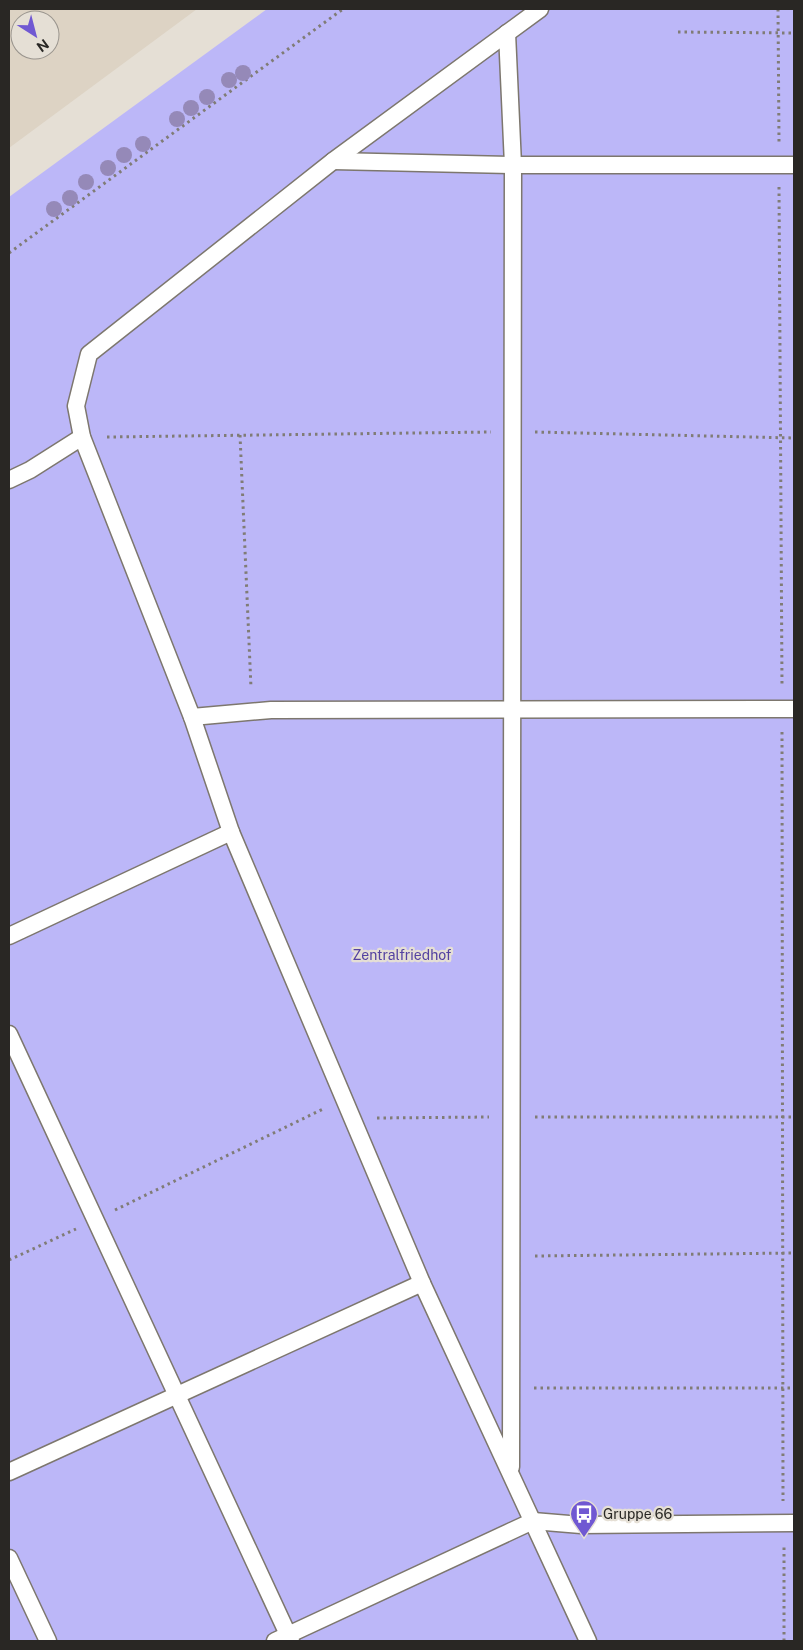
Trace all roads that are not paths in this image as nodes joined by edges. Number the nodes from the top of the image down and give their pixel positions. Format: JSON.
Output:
{"nodes":[{"id":1,"x":540,"y":9,"type":"edge"},
{"id":2,"x":507,"y":33,"type":"junction"},
{"id":3,"x":334,"y":161,"type":"junction"},
{"id":4,"x":513,"y":165,"type":"junction"},
{"id":5,"x":787,"y":165,"type":"edge"},
{"id":6,"x":82,"y":437,"type":"junction"},
{"id":7,"x":9,"y":480,"type":"edge"},
{"id":8,"x":788,"y":709,"type":"edge"},
{"id":9,"x":512,"y":710,"type":"junction"},
{"id":10,"x":192,"y":717,"type":"junction"},
{"id":11,"x":231,"y":832,"type":"junction"},
{"id":12,"x":9,"y":936,"type":"edge"},
{"id":13,"x":9,"y":1034,"type":"edge"},
{"id":14,"x":422,"y":1283,"type":"junction"},
{"id":15,"x":177,"y":1395,"type":"junction"},
{"id":16,"x":9,"y":1472,"type":"edge"},
{"id":17,"x":510,"y":1472,"type":"junction"},
{"id":18,"x":533,"y":1521,"type":"junction"},
{"id":19,"x":789,"y":1523,"type":"edge"},
{"id":20,"x":9,"y":1558,"type":"edge"},
{"id":21,"x":284,"y":1639,"type":"edge"},
{"id":22,"x":48,"y":1641,"type":"edge"},
{"id":23,"x":588,"y":1641,"type":"edge"}],
"edges":[{"from":1,"to":2,"type":"lane"},
{"from":2,"to":3,"type":"lane"},
{"from":2,"to":4,"type":"lane"},
{"from":3,"to":4,"type":"lane"},
{"from":3,"to":6,"type":"lane"},
{"from":4,"to":5,"type":"lane"},
{"from":4,"to":9,"type":"lane"},
{"from":6,"to":7,"type":"lane"},
{"from":6,"to":10,"type":"lane"},
{"from":8,"to":9,"type":"lane"},
{"from":9,"to":10,"type":"lane"},
{"from":9,"to":17,"type":"lane"},
{"from":10,"to":11,"type":"lane"},
{"from":11,"to":12,"type":"lane"},
{"from":11,"to":14,"type":"lane"},
{"from":13,"to":15,"type":"lane"},
{"from":14,"to":15,"type":"lane"},
{"from":14,"to":17,"type":"lane"},
{"from":15,"to":16,"type":"lane"},
{"from":15,"to":21,"type":"lane"},
{"from":17,"to":18,"type":"lane"},
{"from":18,"to":19,"type":"lane"},
{"from":18,"to":21,"type":"lane"},
{"from":18,"to":23,"type":"lane"},
{"from":20,"to":22,"type":"lane"}]}
